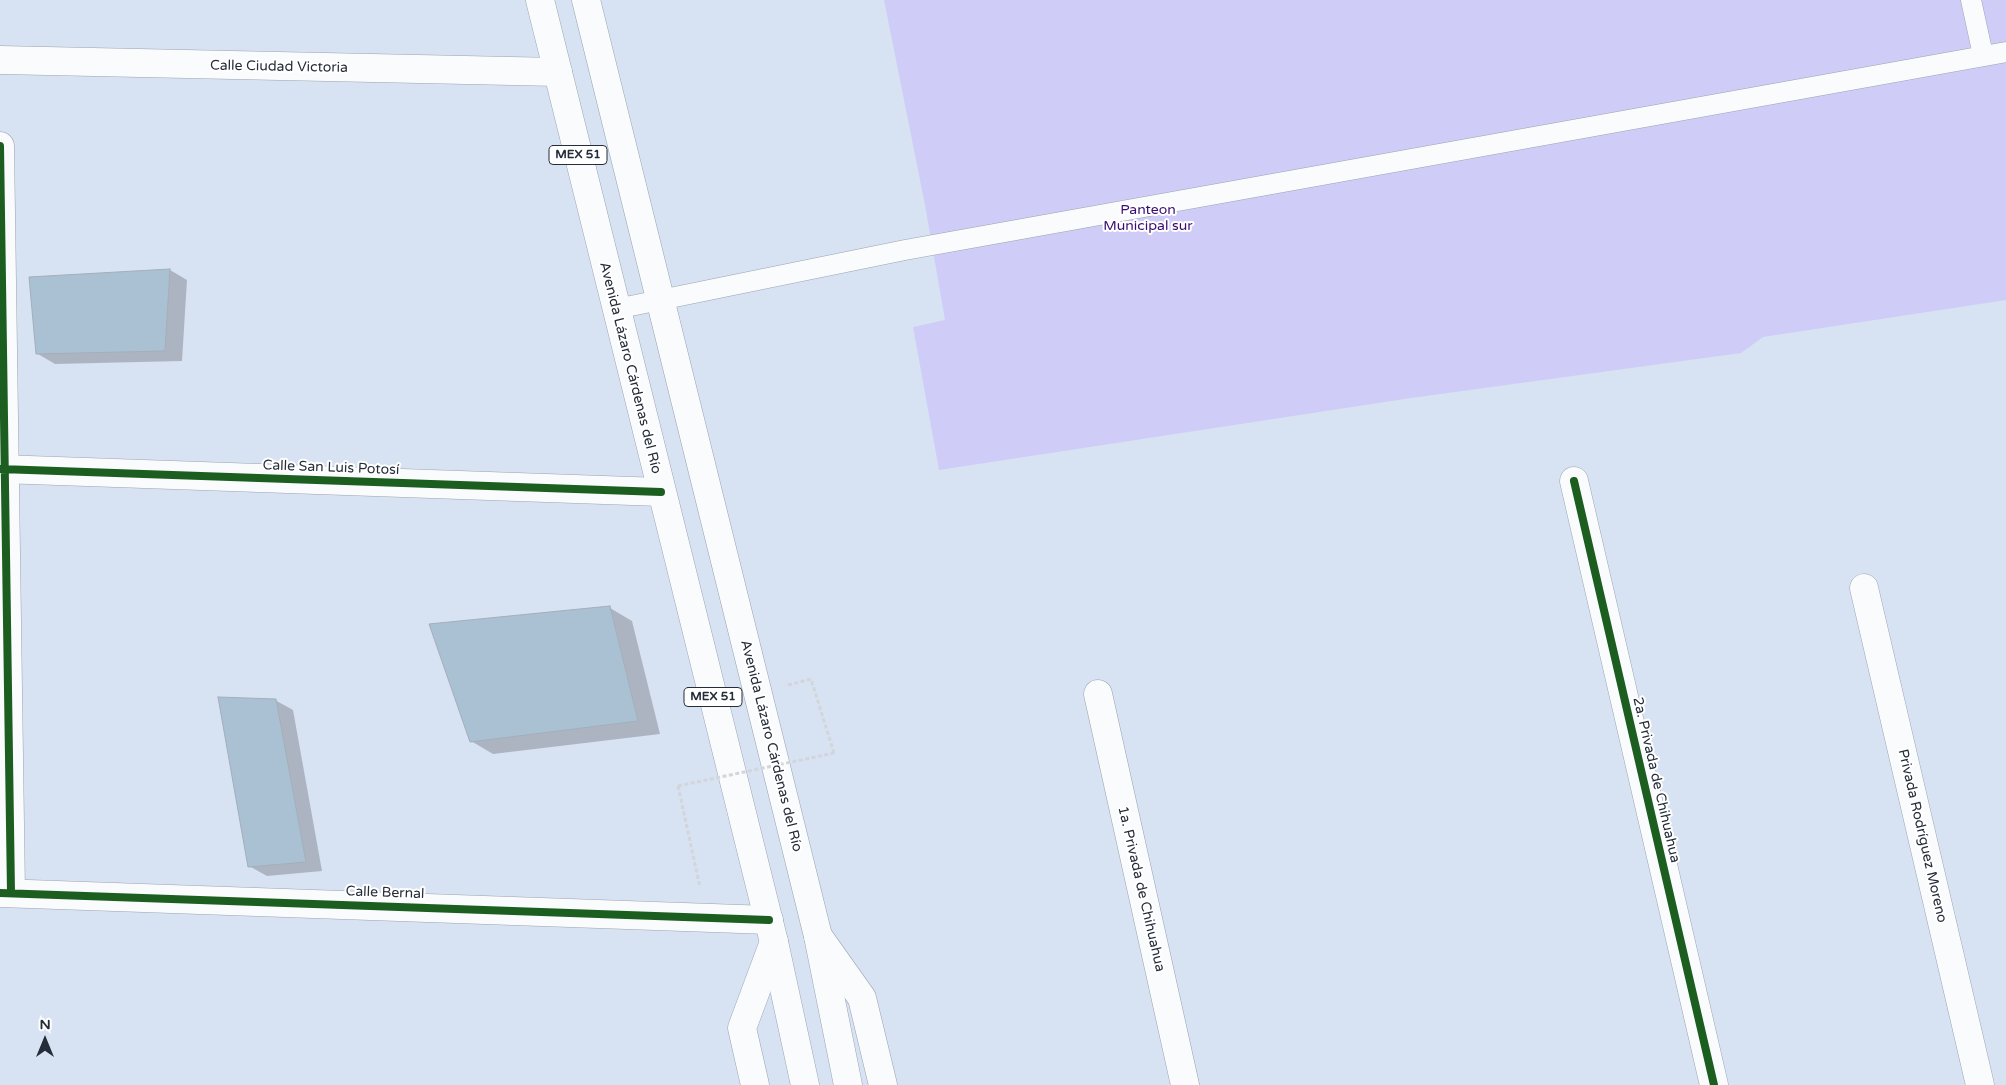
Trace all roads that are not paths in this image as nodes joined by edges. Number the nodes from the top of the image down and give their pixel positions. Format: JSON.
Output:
{"nodes":[{"id":1,"x":540,"y":0,"type":"edge"},
{"id":2,"x":586,"y":0,"type":"edge"},
{"id":3,"x":1971,"y":0,"type":"edge"},
{"id":4,"x":2006,"y":52,"type":"edge"},
{"id":5,"x":1983,"y":55,"type":"junction"},
{"id":6,"x":0,"y":60,"type":"edge"},
{"id":7,"x":558,"y":72,"type":"junction"},
{"id":8,"x":0,"y":146,"type":"edge"},
{"id":9,"x":660,"y":300,"type":"junction"},
{"id":10,"x":616,"y":309,"type":"junction"},
{"id":11,"x":2,"y":469,"type":"edge"},
{"id":12,"x":1574,"y":481,"type":"dead end"},
{"id":13,"x":661,"y":492,"type":"junction"},
{"id":14,"x":1864,"y":588,"type":"dead end"},
{"id":15,"x":1098,"y":694,"type":"dead end"},
{"id":16,"x":5,"y":893,"type":"edge"},
{"id":17,"x":771,"y":931,"type":"junction"},
{"id":18,"x":818,"y":936,"type":"junction"},
{"id":19,"x":755,"y":1085,"type":"edge"},
{"id":20,"x":805,"y":1085,"type":"edge"},
{"id":21,"x":848,"y":1085,"type":"edge"},
{"id":22,"x":883,"y":1085,"type":"edge"},
{"id":23,"x":1184,"y":1085,"type":"edge"},
{"id":24,"x":1714,"y":1085,"type":"edge"},
{"id":25,"x":1980,"y":1085,"type":"edge"}],
"edges":[{"from":1,"to":7,"type":"street","name":"Avenida Lázaro Cárdenas del Río","number":"MEX 51"},
{"from":2,"to":9,"type":"street","name":"Avenida Lázaro Cárdenas del Río","number":"MEX 51"},
{"from":3,"to":5,"type":"lane"},
{"from":4,"to":5,"type":"lane"},
{"from":5,"to":9,"type":"lane"},
{"from":6,"to":7,"type":"street","name":"Calle Ciudad Victoria"},
{"from":7,"to":10,"type":"street","name":"Avenida Lázaro Cárdenas del Río","number":"MEX 51"},
{"from":8,"to":11,"type":"street"},
{"from":9,"to":10,"type":"lane"},
{"from":9,"to":18,"type":"street","name":"Avenida Lázaro Cárdenas del Río","number":"MEX 51"},
{"from":10,"to":13,"type":"street","name":"Avenida Lázaro Cárdenas del Río","number":"MEX 51"},
{"from":11,"to":13,"type":"street","name":"Calle San Luis Potosí"},
{"from":11,"to":16,"type":"street"},
{"from":12,"to":24,"type":"street","name":"2a. Privada de Chihuahua"},
{"from":13,"to":17,"type":"street","name":"Avenida Lázaro Cárdenas del Río","number":"MEX 51"},
{"from":14,"to":25,"type":"street","name":"Privada Rodríguez Moreno"},
{"from":15,"to":23,"type":"street","name":"1a. Privada de Chihuahua"},
{"from":16,"to":17,"type":"street","name":"Calle Bernal"},
{"from":17,"to":19,"type":"street"},
{"from":17,"to":20,"type":"street","name":"Avenida Lázaro Cárdenas del Río","number":"MEX 51"},
{"from":18,"to":21,"type":"street","name":"Avenida Lázaro Cárdenas del Río","number":"MEX 51"},
{"from":18,"to":22,"type":"street"}]}
